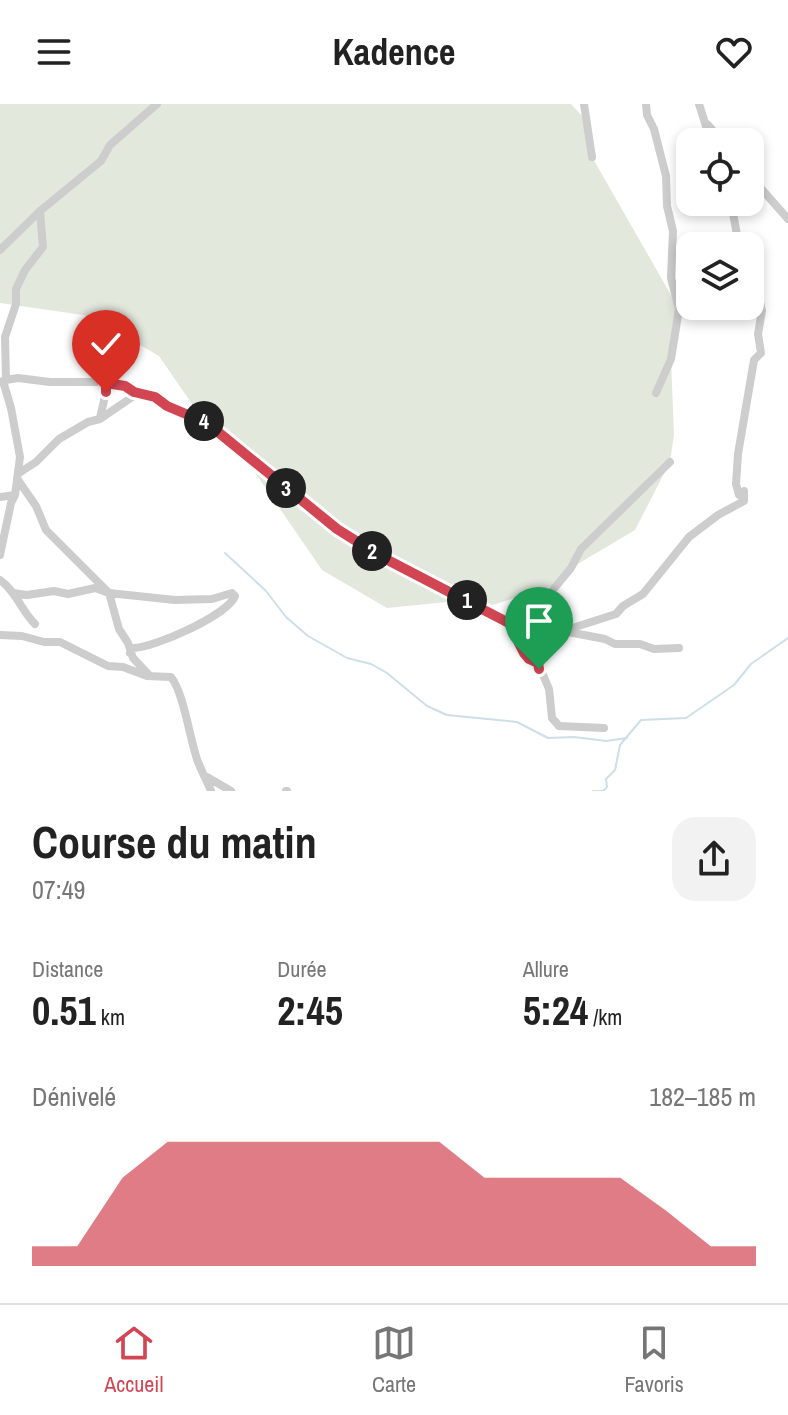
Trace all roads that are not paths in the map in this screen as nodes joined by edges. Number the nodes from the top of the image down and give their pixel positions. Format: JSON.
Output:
{"nodes":[{"id":1,"x":157,"y":104,"type":"edge"},
{"id":2,"x":584,"y":104,"type":"edge"},
{"id":3,"x":646,"y":104,"type":"edge"},
{"id":4,"x":699,"y":104,"type":"edge"},
{"id":5,"x":707,"y":123,"type":"junction"},
{"id":6,"x":708,"y":128,"type":"edge"},
{"id":7,"x":711,"y":128,"type":"edge"},
{"id":8,"x":592,"y":157,"type":"dead end"},
{"id":9,"x":764,"y":192,"type":"edge"},
{"id":10,"x":44,"y":208,"type":"junction"},
{"id":11,"x":788,"y":219,"type":"edge"},
{"id":12,"x":0,"y":250,"type":"edge"},
{"id":13,"x":760,"y":320,"type":"edge"},
{"id":14,"x":102,"y":355,"type":"dead end"},
{"id":15,"x":3,"y":381,"type":"edge"},
{"id":16,"x":106,"y":383,"type":"junction"},
{"id":17,"x":138,"y":393,"type":"junction"},
{"id":18,"x":656,"y":393,"type":"dead end"},
{"id":19,"x":100,"y":419,"type":"junction"},
{"id":20,"x":670,"y":462,"type":"dead end"},
{"id":21,"x":19,"y":476,"type":"junction"},
{"id":22,"x":15,"y":495,"type":"junction"},
{"id":23,"x":0,"y":497,"type":"edge"},
{"id":24,"x":0,"y":555,"type":"edge"},
{"id":25,"x":0,"y":580,"type":"edge"},
{"id":26,"x":13,"y":593,"type":"junction"},
{"id":27,"x":109,"y":593,"type":"junction"},
{"id":28,"x":509,"y":623,"type":"junction"},
{"id":29,"x":35,"y":624,"type":"dead end"},
{"id":30,"x":520,"y":624,"type":"junction"},
{"id":31,"x":563,"y":631,"type":"junction"},
{"id":32,"x":0,"y":635,"type":"edge"},
{"id":33,"x":679,"y":648,"type":"dead end"},
{"id":34,"x":130,"y":653,"type":"junction"},
{"id":35,"x":149,"y":676,"type":"junction"},
{"id":36,"x":604,"y":728,"type":"dead end"},
{"id":37,"x":206,"y":777,"type":"junction"},
{"id":38,"x":211,"y":791,"type":"edge"},
{"id":39,"x":231,"y":791,"type":"edge"}],
"edges":[{"from":1,"to":10,"type":"street"},
{"from":2,"to":8,"type":"street"},
{"from":3,"to":18,"type":"street"},
{"from":4,"to":5,"type":"street"},
{"from":5,"to":6,"type":"street"},
{"from":5,"to":7,"type":"street"},
{"from":9,"to":11,"type":"street"},
{"from":10,"to":12,"type":"street"},
{"from":10,"to":15,"type":"street"},
{"from":13,"to":31,"type":"street"},
{"from":14,"to":16,"type":"street"},
{"from":15,"to":16,"type":"street"},
{"from":15,"to":21,"type":"street"},
{"from":16,"to":17,"type":"street"},
{"from":16,"to":19,"type":"street"},
{"from":17,"to":19,"type":"street"},
{"from":17,"to":28,"type":"street"},
{"from":19,"to":21,"type":"street"},
{"from":20,"to":30,"type":"street"},
{"from":21,"to":22,"type":"street"},
{"from":21,"to":27,"type":"street"},
{"from":22,"to":23,"type":"street"},
{"from":22,"to":24,"type":"street"},
{"from":25,"to":26,"type":"street"},
{"from":26,"to":27,"type":"street"},
{"from":26,"to":29,"type":"street"},
{"from":27,"to":34,"type":"street"},
{"from":27,"to":34,"type":"street"},
{"from":28,"to":30,"type":"street"},
{"from":28,"to":36,"type":"street"},
{"from":30,"to":31,"type":"street"},
{"from":31,"to":33,"type":"street"},
{"from":32,"to":35,"type":"street"},
{"from":34,"to":35,"type":"street"},
{"from":35,"to":37,"type":"street"},
{"from":37,"to":38,"type":"street"},
{"from":37,"to":39,"type":"street"}]}
